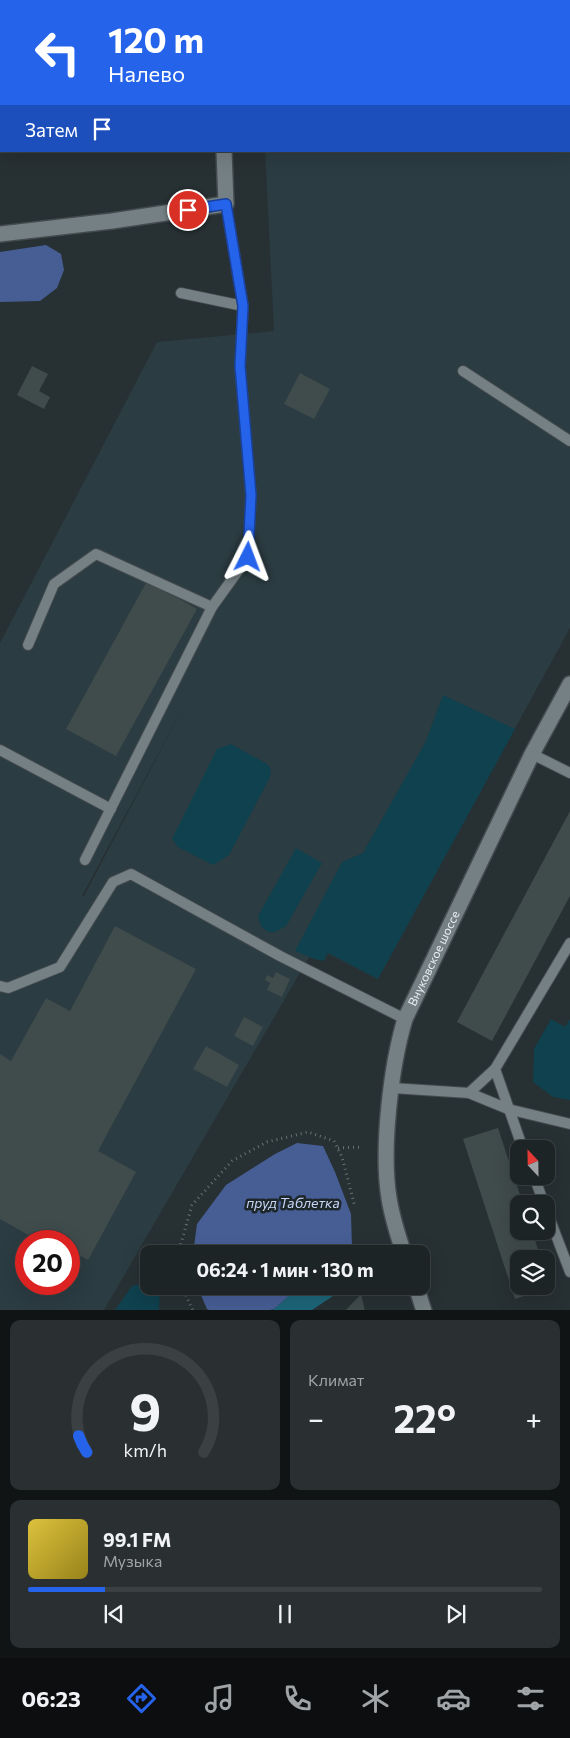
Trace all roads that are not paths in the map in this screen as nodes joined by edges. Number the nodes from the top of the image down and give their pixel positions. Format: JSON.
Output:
{"nodes":[{"id":1,"x":224,"y":152,"type":"edge"},
{"id":2,"x":226,"y":204,"type":"junction"},
{"id":3,"x":0,"y":234,"type":"edge"},
{"id":4,"x":181,"y":293,"type":"dead end"},
{"id":5,"x":243,"y":306,"type":"junction"},
{"id":6,"x":463,"y":372,"type":"dead end"},
{"id":7,"x":570,"y":441,"type":"edge"},
{"id":8,"x":212,"y":606,"type":"junction"},
{"id":9,"x":28,"y":645,"type":"dead end"},
{"id":10,"x":570,"y":684,"type":"edge"},
{"id":11,"x":0,"y":750,"type":"edge"},
{"id":12,"x":532,"y":754,"type":"junction"},
{"id":13,"x":570,"y":773,"type":"edge"},
{"id":14,"x":111,"y":809,"type":"junction"},
{"id":15,"x":85,"y":860,"type":"dead end"},
{"id":16,"x":570,"y":943,"type":"edge"},
{"id":17,"x":0,"y":986,"type":"edge"},
{"id":18,"x":405,"y":1019,"type":"junction"},
{"id":19,"x":495,"y":1068,"type":"junction"},
{"id":20,"x":392,"y":1088,"type":"junction"},
{"id":21,"x":469,"y":1093,"type":"junction"},
{"id":22,"x":508,"y":1109,"type":"junction"},
{"id":23,"x":570,"y":1124,"type":"edge"},
{"id":24,"x":520,"y":1140,"type":"edge"},
{"id":25,"x":555,"y":1233,"type":"edge"},
{"id":26,"x":401,"y":1245,"type":"edge"},
{"id":27,"x":570,"y":1272,"type":"edge"},
{"id":28,"x":419,"y":1295,"type":"edge"},
{"id":29,"x":424,"y":1310,"type":"edge"}],
"edges":[{"from":1,"to":2,"type":"street"},
{"from":2,"to":3,"type":"street"},
{"from":2,"to":5,"type":"lane"},
{"from":4,"to":5,"type":"lane"},
{"from":5,"to":8,"type":"lane"},
{"from":6,"to":7,"type":"lane"},
{"from":8,"to":9,"type":"lane"},
{"from":8,"to":14,"type":"lane"},
{"from":10,"to":12,"type":"street","name":"Внуковское шоссе"},
{"from":11,"to":14,"type":"lane"},
{"from":12,"to":13,"type":"lane"},
{"from":12,"to":18,"type":"street","name":"Внуковское шоссе"},
{"from":14,"to":15,"type":"lane"},
{"from":16,"to":19,"type":"lane"},
{"from":17,"to":18,"type":"lane"},
{"from":18,"to":20,"type":"street","name":"Внуковское шоссе"},
{"from":19,"to":21,"type":"lane"},
{"from":19,"to":22,"type":"lane"},
{"from":20,"to":21,"type":"lane"},
{"from":20,"to":26,"type":"street","name":"Внуковское шоссе"},
{"from":21,"to":22,"type":"lane"},
{"from":22,"to":23,"type":"lane"},
{"from":22,"to":24,"type":"lane"},
{"from":25,"to":27,"type":"lane"},
{"from":28,"to":29,"type":"street"}]}
